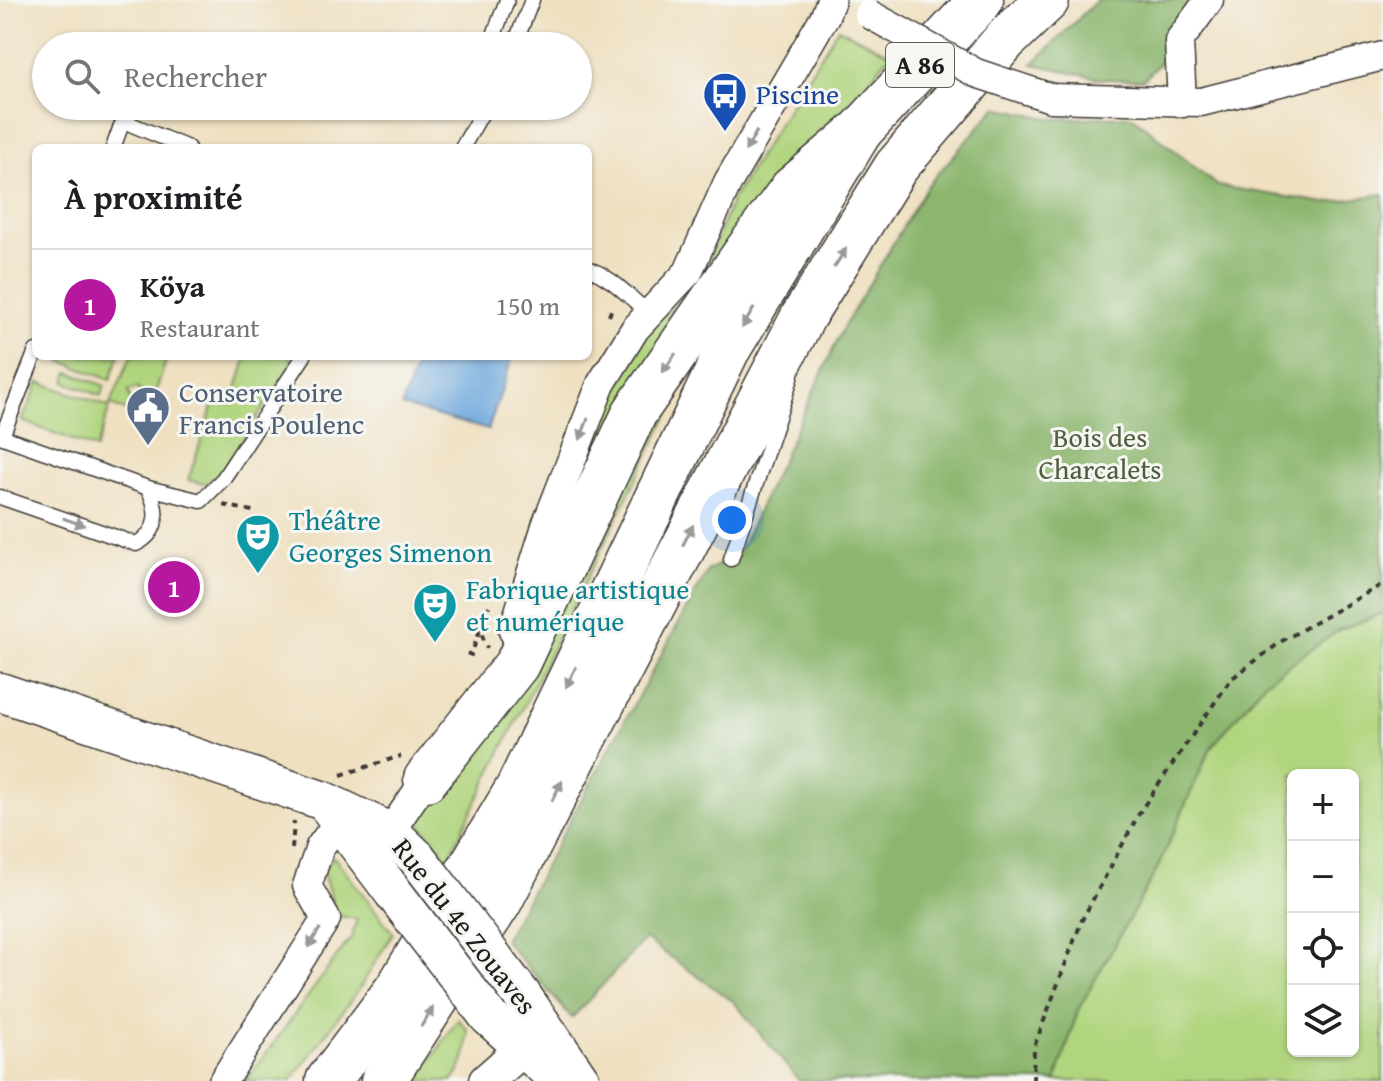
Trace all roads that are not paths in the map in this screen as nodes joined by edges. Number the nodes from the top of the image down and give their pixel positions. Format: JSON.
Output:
{"nodes":[{"id":1,"x":507,"y":0,"type":"edge"},
{"id":2,"x":532,"y":0,"type":"edge"},
{"id":3,"x":831,"y":0,"type":"edge"},
{"id":4,"x":844,"y":0,"type":"edge"},
{"id":5,"x":981,"y":0,"type":"edge"},
{"id":6,"x":1047,"y":0,"type":"edge"},
{"id":7,"x":1209,"y":0,"type":"edge"},
{"id":8,"x":495,"y":32,"type":"edge"},
{"id":9,"x":519,"y":32,"type":"edge"},
{"id":10,"x":1383,"y":56,"type":"edge"},
{"id":11,"x":1182,"y":103,"type":"junction"},
{"id":12,"x":477,"y":120,"type":"edge"},
{"id":13,"x":860,"y":131,"type":"junction"},
{"id":14,"x":114,"y":144,"type":"edge"},
{"id":15,"x":178,"y":144,"type":"edge"},
{"id":16,"x":464,"y":144,"type":"edge"},
{"id":17,"x":592,"y":270,"type":"edge"},
{"id":18,"x":649,"y":313,"type":"junction"},
{"id":19,"x":804,"y":315,"type":"junction"},
{"id":20,"x":32,"y":360,"type":"edge"},
{"id":21,"x":301,"y":360,"type":"edge"},
{"id":22,"x":1,"y":436,"type":"edge"},
{"id":23,"x":148,"y":488,"type":"junction"},
{"id":24,"x":0,"y":497,"type":"edge"},
{"id":25,"x":731,"y":559,"type":"dead end"},
{"id":26,"x":1,"y":699,"type":"edge"},
{"id":27,"x":421,"y":765,"type":"junction"},
{"id":28,"x":333,"y":799,"type":"junction"},
{"id":29,"x":390,"y":832,"type":"junction"},
{"id":30,"x":385,"y":881,"type":"junction"},
{"id":31,"x":534,"y":1039,"type":"junction"},
{"id":32,"x":223,"y":1081,"type":"edge"},
{"id":33,"x":328,"y":1081,"type":"edge"},
{"id":34,"x":383,"y":1081,"type":"edge"},
{"id":35,"x":486,"y":1081,"type":"edge"},
{"id":36,"x":560,"y":1081,"type":"edge"},
{"id":37,"x":581,"y":1081,"type":"edge"}],
"edges":[{"from":1,"to":8,"type":"lane"},
{"from":2,"to":9,"type":"lane"},
{"from":3,"to":18,"type":"street","one_way":true},
{"from":4,"to":11,"type":"street","bridge":true},
{"from":5,"to":13,"type":"highway","number":"A 86"},
{"from":19,"to":6,"type":"highway","number":"A 86","one_way":true},
{"from":7,"to":11,"type":"street"},
{"from":10,"to":11,"type":"street"},
{"from":12,"to":16,"type":"lane"},
{"from":13,"to":27,"type":"highway","one_way":true},
{"from":13,"to":33,"type":"highway","number":"A 86","one_way":true},
{"from":14,"to":15,"type":"lane"},
{"from":17,"to":18,"type":"lane"},
{"from":18,"to":27,"type":"street","one_way":true},
{"from":19,"to":25,"type":"lane"},
{"from":34,"to":19,"type":"highway","number":"A 86","one_way":true},
{"from":20,"to":22,"type":"lane"},
{"from":21,"to":23,"type":"lane"},
{"from":22,"to":23,"type":"lane"},
{"from":24,"to":23,"type":"lane","one_way":true},
{"from":26,"to":28,"type":"main road","name":"Rue du 4e Zouaves"},
{"from":27,"to":29,"type":"street"},
{"from":28,"to":29,"type":"main road","name":"Rue du 4e Zouaves"},
{"from":28,"to":30,"type":"main road","name":"Rue du 4e Zouaves"},
{"from":28,"to":32,"type":"street","one_way":true},
{"from":29,"to":30,"type":"street"},
{"from":29,"to":31,"type":"main road","name":"Rue du 4e Zouaves","bridge":true},
{"from":30,"to":31,"type":"main road","name":"Rue du 4e Zouaves","bridge":true},
{"from":31,"to":35,"type":"street"},
{"from":31,"to":36,"type":"main road","name":"Rue du 4e Zouaves"},
{"from":31,"to":37,"type":"main road","name":"Rue du 4e Zouaves"}]}
